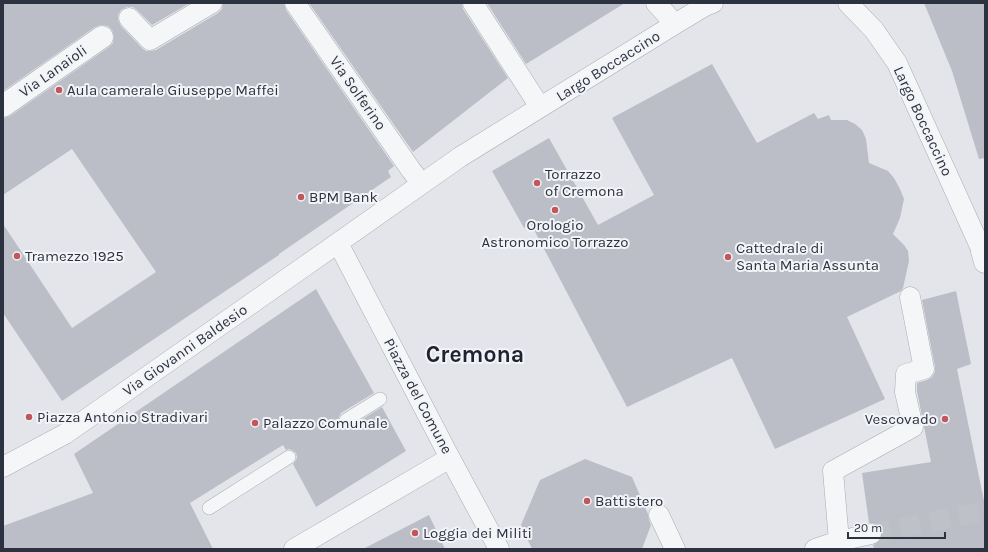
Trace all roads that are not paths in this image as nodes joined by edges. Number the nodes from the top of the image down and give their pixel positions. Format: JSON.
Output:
{"nodes":[{"id":1,"x":212,"y":3,"type":"edge"},
{"id":2,"x":295,"y":3,"type":"edge"},
{"id":3,"x":473,"y":3,"type":"edge"},
{"id":4,"x":656,"y":3,"type":"edge"},
{"id":5,"x":712,"y":3,"type":"edge"},
{"id":6,"x":848,"y":3,"type":"edge"},
{"id":7,"x":130,"y":18,"type":"dead end"},
{"id":8,"x":675,"y":24,"type":"junction"},
{"id":9,"x":102,"y":37,"type":"dead end"},
{"id":10,"x":3,"y":106,"type":"edge"},
{"id":11,"x":540,"y":107,"type":"junction"},
{"id":12,"x":422,"y":183,"type":"junction"},
{"id":13,"x":338,"y":243,"type":"junction"},
{"id":14,"x":984,"y":257,"type":"edge"},
{"id":15,"x":910,"y":297,"type":"dead end"},
{"id":16,"x":380,"y":398,"type":"dead end"},
{"id":17,"x":346,"y":420,"type":"dead end"},
{"id":18,"x":289,"y":457,"type":"dead end"},
{"id":19,"x":450,"y":458,"type":"junction"},
{"id":20,"x":3,"y":467,"type":"edge"},
{"id":21,"x":209,"y":508,"type":"dead end"},
{"id":22,"x":659,"y":515,"type":"dead end"},
{"id":23,"x":871,"y":534,"type":"tunnel mouth"},
{"id":24,"x":839,"y":541,"type":"junction"},
{"id":25,"x":294,"y":549,"type":"edge"},
{"id":26,"x":499,"y":549,"type":"edge"},
{"id":27,"x":676,"y":549,"type":"edge"},
{"id":28,"x":815,"y":549,"type":"edge"}],
"edges":[{"from":1,"to":7,"type":"street"},
{"from":2,"to":12,"type":"street","name":"Via Solferino"},
{"from":3,"to":11,"type":"street","name":"Largo Boccaccino"},
{"from":4,"to":8,"type":"street","name":"Largo Boccaccino"},
{"from":5,"to":8,"type":"street","name":"Largo Boccaccino"},
{"from":6,"to":14,"type":"street","name":"Largo Boccaccino"},
{"from":8,"to":11,"type":"street","name":"Largo Boccaccino"},
{"from":9,"to":10,"type":"street","name":"Via Lanaioli"},
{"from":11,"to":12,"type":"street","name":"Largo Boccaccino"},
{"from":12,"to":13,"type":"street"},
{"from":13,"to":19,"type":"street","name":"Piazza del Comune"},
{"from":13,"to":20,"type":"street","name":"Via Giovanni Baldesio"},
{"from":15,"to":24,"type":"street"},
{"from":16,"to":17,"type":"lane"},
{"from":18,"to":21,"type":"lane"},
{"from":19,"to":25,"type":"street"},
{"from":19,"to":26,"type":"street","name":"Piazza del Comune"},
{"from":22,"to":27,"type":"street"},
{"from":23,"to":24,"type":"street"},
{"from":24,"to":28,"type":"street"}]}
